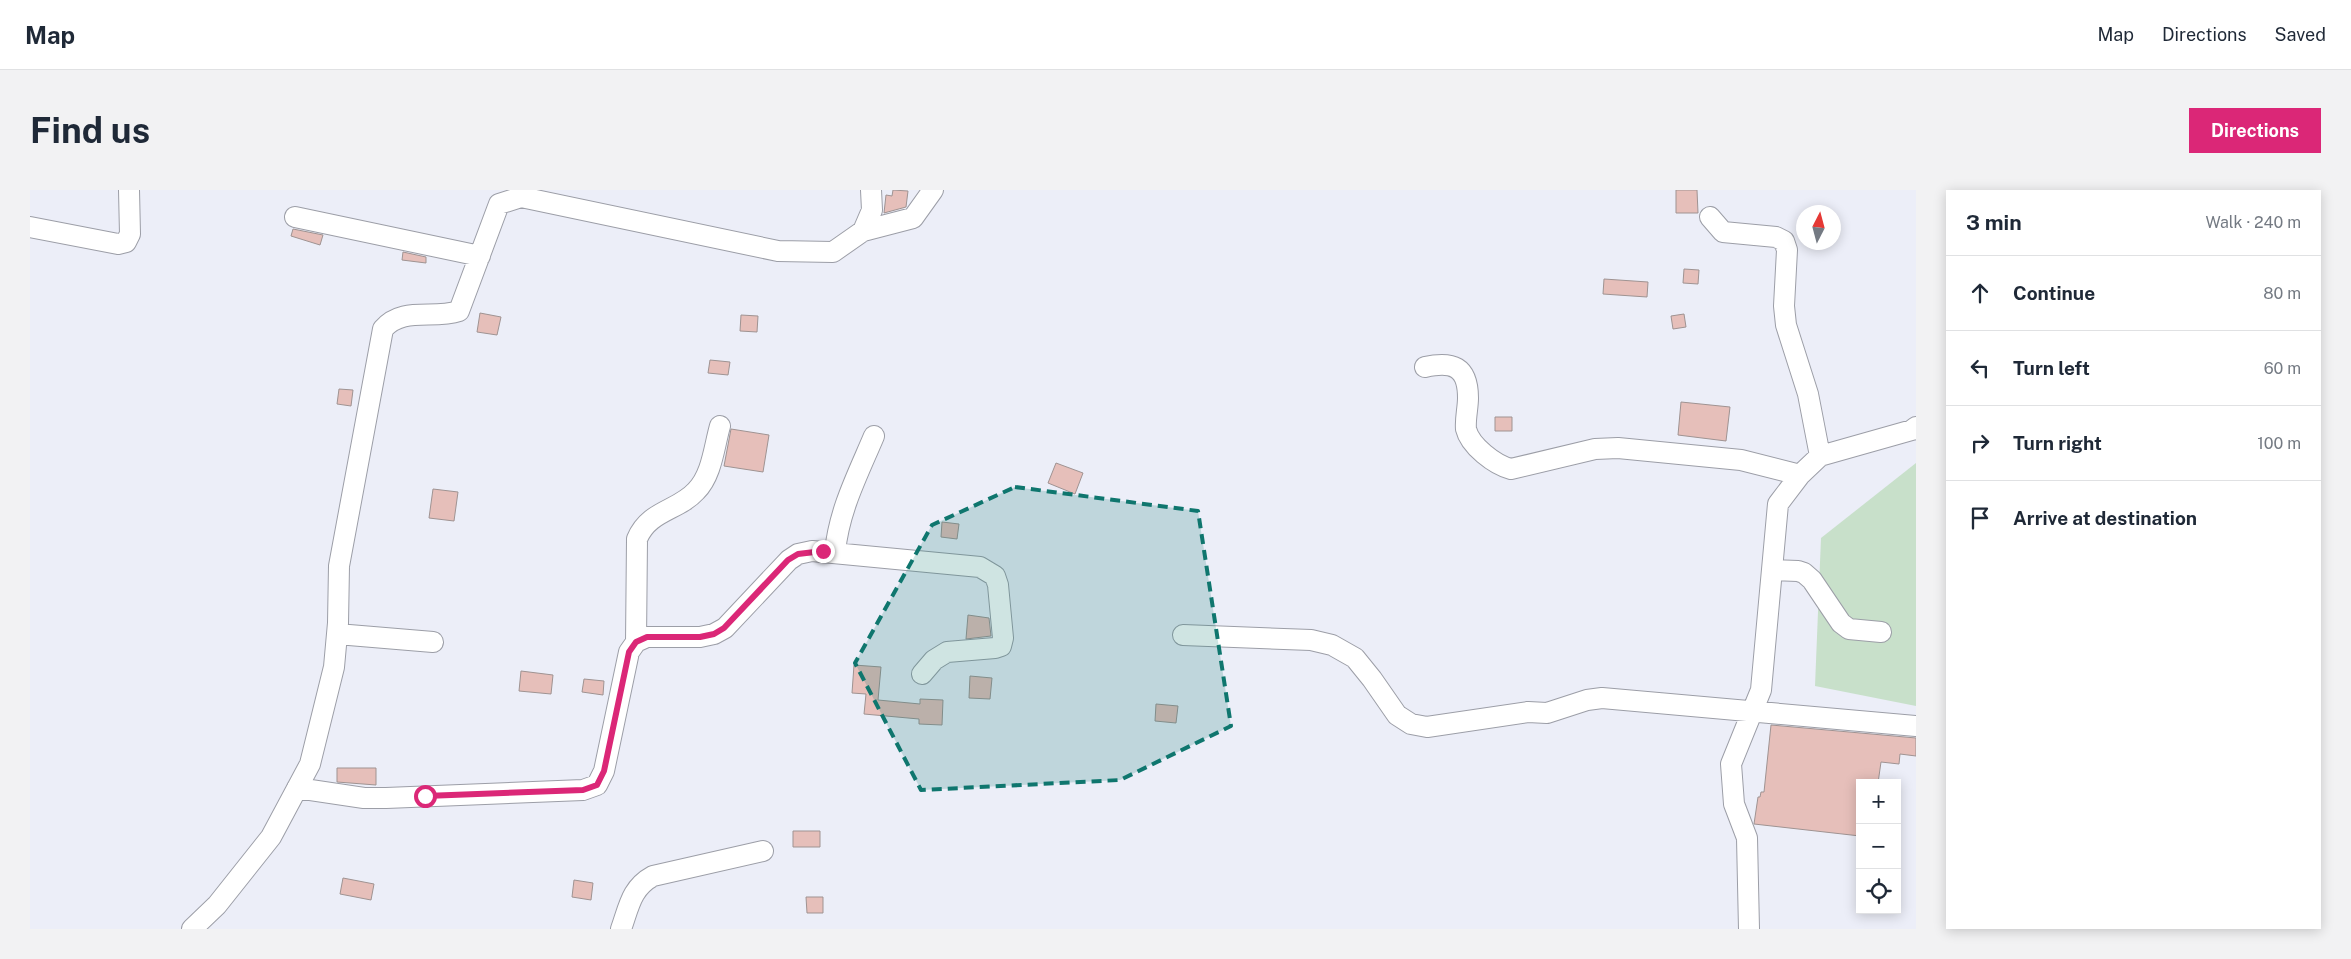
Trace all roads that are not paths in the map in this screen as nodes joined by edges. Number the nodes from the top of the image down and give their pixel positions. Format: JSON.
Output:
{"nodes":[{"id":1,"x":129,"y":190,"type":"edge"},
{"id":2,"x":871,"y":190,"type":"edge"},
{"id":3,"x":933,"y":190,"type":"edge"},
{"id":4,"x":295,"y":217,"type":"dead end"},
{"id":5,"x":1710,"y":217,"type":"dead end"},
{"id":6,"x":30,"y":227,"type":"edge"},
{"id":7,"x":863,"y":231,"type":"junction"},
{"id":8,"x":480,"y":256,"type":"junction"},
{"id":9,"x":1425,"y":368,"type":"dead end"},
{"id":10,"x":720,"y":426,"type":"dead end"},
{"id":11,"x":1916,"y":427,"type":"edge"},
{"id":12,"x":874,"y":436,"type":"dead end"},
{"id":13,"x":1820,"y":456,"type":"junction"},
{"id":14,"x":1800,"y":475,"type":"junction"},
{"id":15,"x":834,"y":552,"type":"junction"},
{"id":16,"x":1772,"y":570,"type":"junction"},
{"id":17,"x":1881,"y":632,"type":"dead end"},
{"id":18,"x":337,"y":634,"type":"junction"},
{"id":19,"x":1183,"y":635,"type":"dead end"},
{"id":20,"x":433,"y":642,"type":"dead end"},
{"id":21,"x":636,"y":642,"type":"junction"},
{"id":22,"x":922,"y":674,"type":"dead end"},
{"id":23,"x":1753,"y":710,"type":"junction"},
{"id":24,"x":1916,"y":726,"type":"edge"},
{"id":25,"x":297,"y":788,"type":"junction"},
{"id":26,"x":763,"y":851,"type":"dead end"},
{"id":27,"x":192,"y":929,"type":"edge"},
{"id":28,"x":621,"y":929,"type":"edge"},
{"id":29,"x":1749,"y":929,"type":"edge"}],
"edges":[{"from":1,"to":6,"type":"street"},
{"from":2,"to":7,"type":"street"},
{"from":3,"to":7,"type":"street"},
{"from":4,"to":8,"type":"street"},
{"from":5,"to":13,"type":"street"},
{"from":7,"to":8,"type":"street"},
{"from":8,"to":18,"type":"street"},
{"from":9,"to":14,"type":"street"},
{"from":10,"to":21,"type":"street"},
{"from":11,"to":13,"type":"street"},
{"from":12,"to":15,"type":"street"},
{"from":13,"to":14,"type":"street"},
{"from":14,"to":16,"type":"street"},
{"from":15,"to":21,"type":"street"},
{"from":15,"to":22,"type":"street"},
{"from":16,"to":17,"type":"street"},
{"from":16,"to":23,"type":"street"},
{"from":18,"to":20,"type":"street"},
{"from":18,"to":25,"type":"street"},
{"from":19,"to":23,"type":"street"},
{"from":21,"to":25,"type":"street"},
{"from":23,"to":24,"type":"street"},
{"from":23,"to":29,"type":"street"},
{"from":25,"to":27,"type":"street"},
{"from":26,"to":28,"type":"street"}]}
